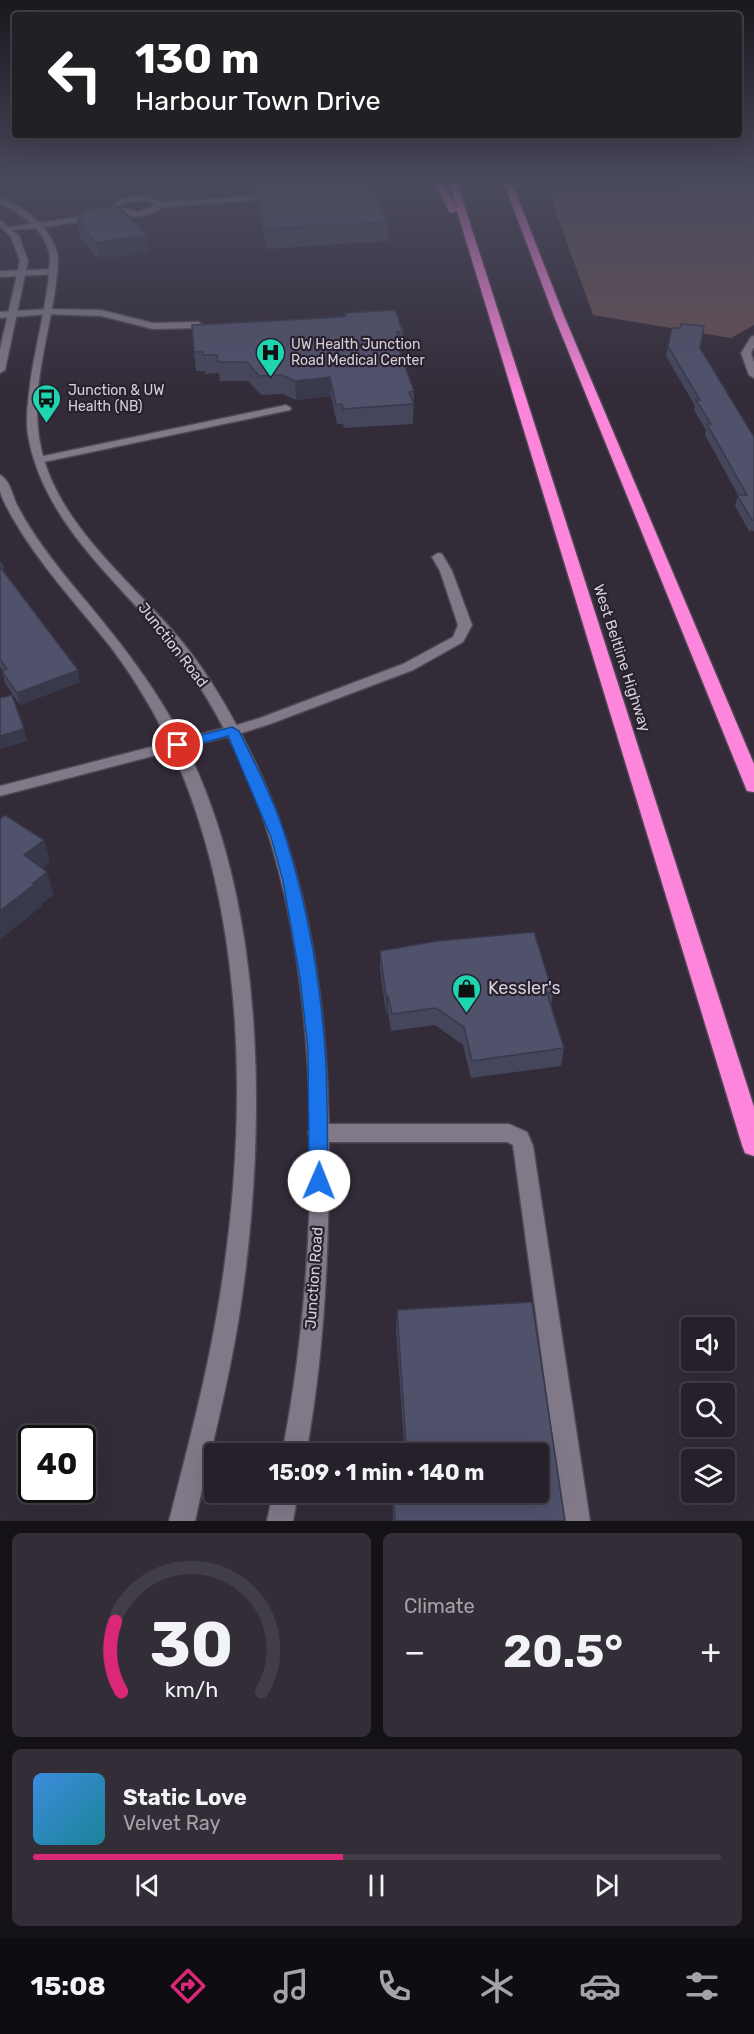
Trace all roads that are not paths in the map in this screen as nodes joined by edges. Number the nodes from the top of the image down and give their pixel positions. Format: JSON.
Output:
{"nodes":[{"id":1,"x":23,"y":254,"type":"edge"},
{"id":2,"x":54,"y":254,"type":"edge"},
{"id":3,"x":475,"y":254,"type":"edge"},
{"id":4,"x":535,"y":254,"type":"edge"},
{"id":5,"x":54,"y":271,"type":"junction"},
{"id":6,"x":22,"y":273,"type":"junction"},
{"id":7,"x":0,"y":274,"type":"edge"},
{"id":8,"x":47,"y":312,"type":"junction"},
{"id":9,"x":12,"y":314,"type":"junction"},
{"id":10,"x":0,"y":315,"type":"edge"},
{"id":11,"x":198,"y":324,"type":"edge"},
{"id":12,"x":754,"y":339,"type":"edge"},
{"id":13,"x":0,"y":370,"type":"edge"},
{"id":14,"x":754,"y":375,"type":"edge"},
{"id":15,"x":286,"y":408,"type":"dead end"},
{"id":16,"x":39,"y":460,"type":"junction"},
{"id":17,"x":0,"y":478,"type":"edge"},
{"id":18,"x":438,"y":557,"type":"dead end"},
{"id":19,"x":232,"y":731,"type":"junction"},
{"id":20,"x":178,"y":745,"type":"junction"},
{"id":21,"x":754,"y":786,"type":"edge"},
{"id":22,"x":0,"y":791,"type":"edge"},
{"id":23,"x":318,"y":1132,"type":"junction"},
{"id":24,"x":754,"y":1145,"type":"edge"},
{"id":25,"x":296,"y":1443,"type":"edge"},
{"id":26,"x":284,"y":1503,"type":"edge"},
{"id":27,"x":182,"y":1521,"type":"edge"},
{"id":28,"x":280,"y":1521,"type":"edge"},
{"id":29,"x":577,"y":1521,"type":"edge"}],
"edges":[{"from":1,"to":6,"type":"street"},
{"from":2,"to":5,"type":"street","name":"Junction Road"},
{"from":3,"to":24,"type":"highway","name":"West Beltline Highway"},
{"from":4,"to":21,"type":"highway"},
{"from":5,"to":6,"type":"street"},
{"from":5,"to":8,"type":"street","name":"Junction Road"},
{"from":6,"to":7,"type":"street"},
{"from":6,"to":9,"type":"street"},
{"from":8,"to":9,"type":"street"},
{"from":8,"to":11,"type":"street"},
{"from":8,"to":16,"type":"street","name":"Junction Road"},
{"from":9,"to":10,"type":"street"},
{"from":9,"to":13,"type":"street"},
{"from":12,"to":14,"type":"street"},
{"from":15,"to":16,"type":"street"},
{"from":16,"to":19,"type":"street","name":"Junction Road"},
{"from":17,"to":20,"type":"street"},
{"from":18,"to":19,"type":"street"},
{"from":19,"to":20,"type":"street"},
{"from":19,"to":23,"type":"street","name":"Junction Road"},
{"from":20,"to":22,"type":"street"},
{"from":20,"to":27,"type":"street"},
{"from":23,"to":25,"type":"street","name":"Junction Road"},
{"from":23,"to":29,"type":"street"},
{"from":26,"to":28,"type":"street"}]}
